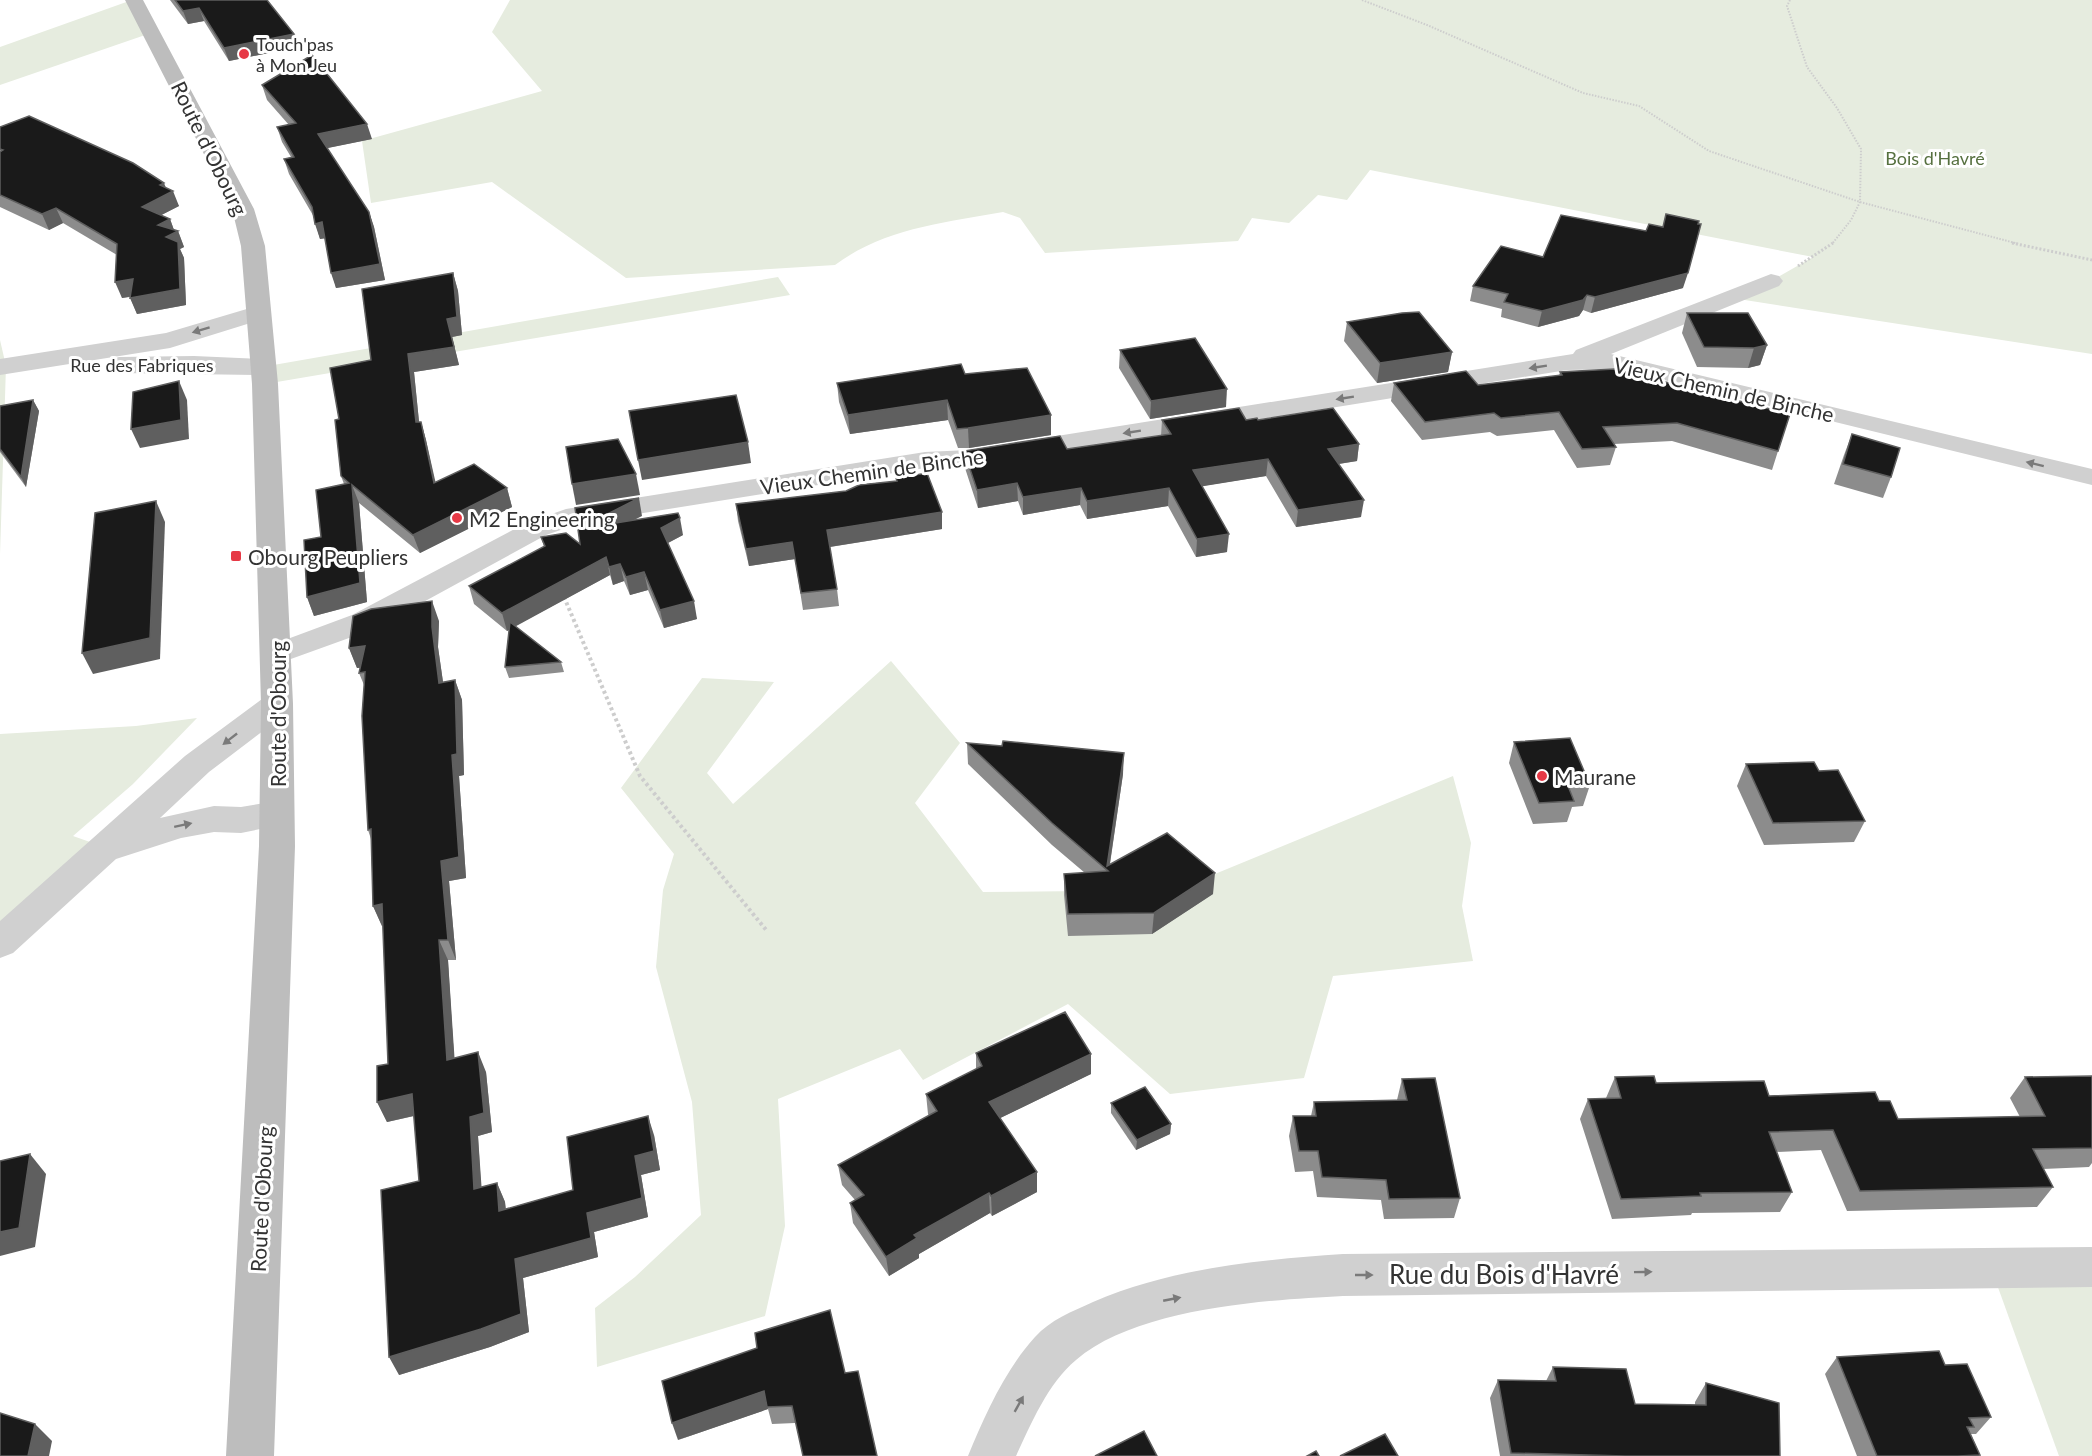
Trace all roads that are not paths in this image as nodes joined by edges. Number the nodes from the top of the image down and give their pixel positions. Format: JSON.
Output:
{"nodes":[{"id":1,"x":134,"y":0,"type":"edge"},
{"id":2,"x":1771,"y":281,"type":"road end"},
{"id":3,"x":256,"y":313,"type":"junction"},
{"id":4,"x":1567,"y":362,"type":"junction"},
{"id":5,"x":11,"y":366,"type":"edge"},
{"id":6,"x":262,"y":368,"type":"junction"},
{"id":7,"x":2092,"y":477,"type":"edge"},
{"id":8,"x":277,"y":654,"type":"junction"},
{"id":9,"x":278,"y":704,"type":"junction"},
{"id":10,"x":277,"y":814,"type":"junction"},
{"id":11,"x":107,"y":848,"type":"junction"},
{"id":12,"x":0,"y":943,"type":"edge"},
{"id":13,"x":2092,"y":1267,"type":"edge"},
{"id":14,"x":250,"y":1456,"type":"edge"},
{"id":15,"x":992,"y":1456,"type":"edge"}],
"edges":[{"from":1,"to":3,"type":"main road","name":"Route d'Obourg"},
{"from":2,"to":4,"type":"street"},
{"from":3,"to":5,"type":"street","name":"Rue des Fabriques","one_way":true},
{"from":3,"to":6,"type":"main road","name":"Route d'Obourg"},
{"from":7,"to":4,"type":"street","name":"Vieux Chemin de Binche","one_way":true},
{"from":4,"to":8,"type":"street","name":"Vieux Chemin de Binche","one_way":true},
{"from":5,"to":6,"type":"street","name":"Rue des Fabriques"},
{"from":6,"to":8,"type":"main road","name":"Route d'Obourg"},
{"from":8,"to":9,"type":"main road","name":"Route d'Obourg"},
{"from":9,"to":10,"type":"main road","name":"Route d'Obourg"},
{"from":9,"to":11,"type":"street","one_way":true},
{"from":11,"to":10,"type":"street","one_way":true},
{"from":10,"to":14,"type":"main road","name":"Route d'Obourg"},
{"from":11,"to":12,"type":"street"},
{"from":15,"to":13,"type":"street","name":"Rue du Bois d'Havré","one_way":true}]}
